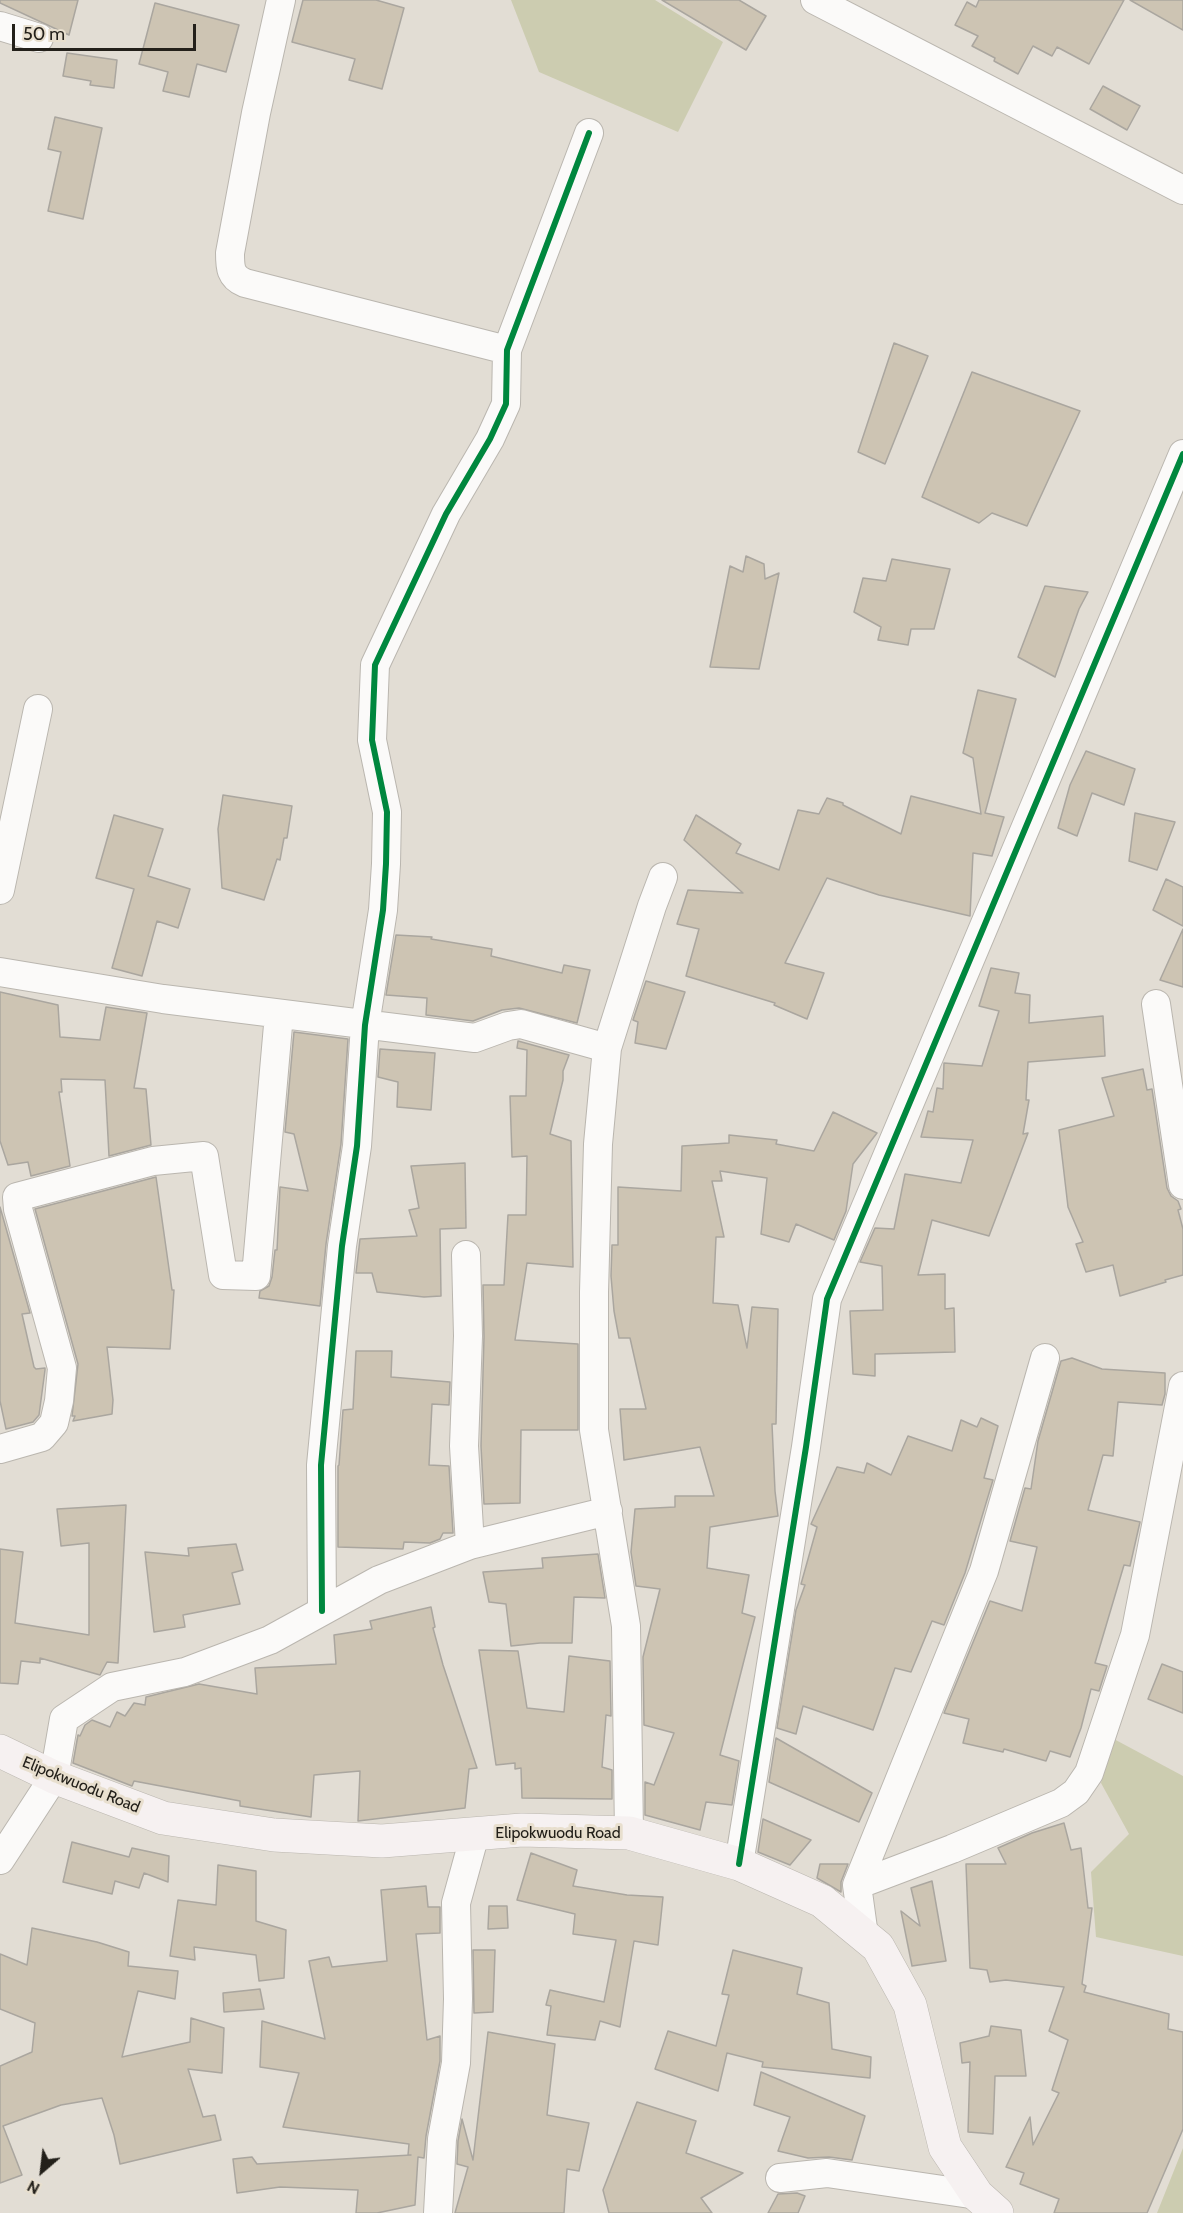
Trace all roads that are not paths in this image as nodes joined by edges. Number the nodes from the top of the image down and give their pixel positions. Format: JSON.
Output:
{"nodes":[{"id":1,"x":281,"y":0,"type":"edge"},
{"id":2,"x":815,"y":0,"type":"edge"},
{"id":3,"x":0,"y":26,"type":"edge"},
{"id":4,"x":39,"y":39,"type":"dead end"},
{"id":5,"x":589,"y":133,"type":"dead end"},
{"id":6,"x":1183,"y":190,"type":"edge"},
{"id":7,"x":507,"y":350,"type":"junction"},
{"id":8,"x":1183,"y":454,"type":"edge"},
{"id":9,"x":38,"y":709,"type":"dead end"},
{"id":10,"x":663,"y":877,"type":"dead end"},
{"id":11,"x":0,"y":890,"type":"edge"},
{"id":12,"x":0,"y":972,"type":"edge"},
{"id":13,"x":1156,"y":1004,"type":"dead end"},
{"id":14,"x":279,"y":1014,"type":"junction"},
{"id":15,"x":365,"y":1025,"type":"junction"},
{"id":16,"x":607,"y":1048,"type":"junction"},
{"id":17,"x":1183,"y":1185,"type":"edge"},
{"id":18,"x":466,"y":1255,"type":"dead end"},
{"id":19,"x":1045,"y":1358,"type":"dead end"},
{"id":20,"x":1183,"y":1386,"type":"edge"},
{"id":21,"x":0,"y":1449,"type":"edge"},
{"id":22,"x":608,"y":1511,"type":"junction"},
{"id":23,"x":470,"y":1545,"type":"junction"},
{"id":24,"x":322,"y":1611,"type":"junction"},
{"id":25,"x":0,"y":1751,"type":"edge"},
{"id":26,"x":54,"y":1777,"type":"junction"},
{"id":27,"x":629,"y":1833,"type":"junction"},
{"id":28,"x":476,"y":1834,"type":"junction"},
{"id":29,"x":0,"y":1860,"type":"edge"},
{"id":30,"x":739,"y":1864,"type":"junction"},
{"id":31,"x":857,"y":1885,"type":"junction"},
{"id":32,"x":864,"y":1936,"type":"junction"},
{"id":33,"x":780,"y":2178,"type":"dead end"},
{"id":34,"x":987,"y":2204,"type":"edge"},
{"id":35,"x":438,"y":2213,"type":"edge"}],
"edges":[{"from":1,"to":7,"type":"street"},
{"from":2,"to":6,"type":"street"},
{"from":3,"to":4,"type":"street"},
{"from":5,"to":7,"type":"street"},
{"from":7,"to":15,"type":"street"},
{"from":8,"to":30,"type":"street"},
{"from":9,"to":11,"type":"street"},
{"from":10,"to":16,"type":"street"},
{"from":12,"to":14,"type":"street"},
{"from":13,"to":17,"type":"street"},
{"from":14,"to":15,"type":"street"},
{"from":14,"to":21,"type":"street"},
{"from":15,"to":16,"type":"street"},
{"from":15,"to":24,"type":"street"},
{"from":16,"to":22,"type":"street"},
{"from":18,"to":23,"type":"street"},
{"from":19,"to":31,"type":"street"},
{"from":20,"to":31,"type":"street"},
{"from":22,"to":23,"type":"street"},
{"from":22,"to":27,"type":"street"},
{"from":23,"to":24,"type":"street"},
{"from":24,"to":26,"type":"street"},
{"from":25,"to":26,"type":"street","name":"Elipokwuodu Road"},
{"from":26,"to":28,"type":"street","name":"Elipokwuodu Road"},
{"from":26,"to":29,"type":"street"},
{"from":27,"to":28,"type":"street","name":"Elipokwuodu Road"},
{"from":27,"to":30,"type":"street","name":"Elipokwuodu Road"},
{"from":28,"to":35,"type":"street"},
{"from":30,"to":32,"type":"street","name":"Elipokwuodu Road"},
{"from":31,"to":32,"type":"street"},
{"from":32,"to":34,"type":"street","name":"Elipokwuodu Road"},
{"from":33,"to":34,"type":"street"}]}
